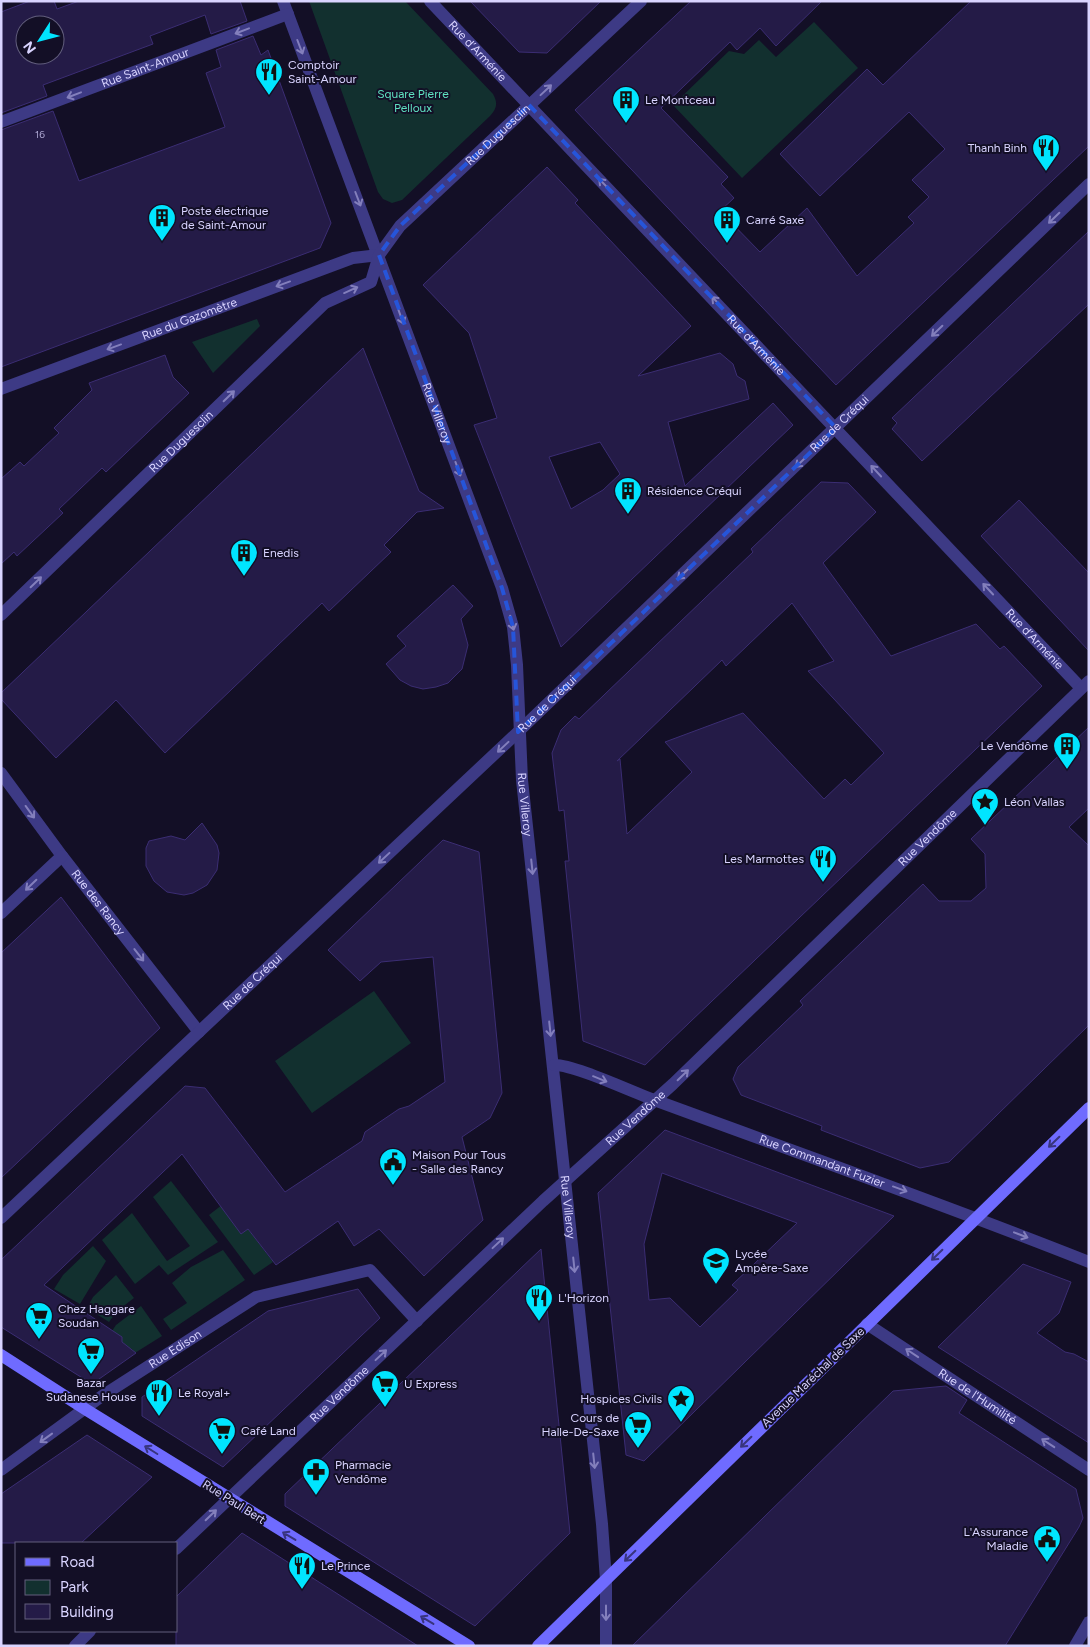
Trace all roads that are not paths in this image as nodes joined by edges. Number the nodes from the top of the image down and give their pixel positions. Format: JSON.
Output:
{"nodes":[{"id":1,"x":283,"y":1,"type":"edge"},
{"id":2,"x":430,"y":1,"type":"edge"},
{"id":3,"x":641,"y":1,"type":"edge"},
{"id":4,"x":288,"y":14,"type":"junction"},
{"id":5,"x":529,"y":106,"type":"junction"},
{"id":6,"x":1,"y":122,"type":"edge"},
{"id":7,"x":1089,"y":184,"type":"edge"},
{"id":8,"x":379,"y":255,"type":"junction"},
{"id":9,"x":371,"y":282,"type":"junction"},
{"id":10,"x":391,"y":287,"type":"junction"},
{"id":11,"x":1,"y":389,"type":"edge"},
{"id":12,"x":836,"y":428,"type":"junction"},
{"id":13,"x":1,"y":615,"type":"edge"},
{"id":14,"x":1085,"y":685,"type":"edge"},
{"id":15,"x":518,"y":732,"type":"junction"},
{"id":16,"x":1,"y":773,"type":"edge"},
{"id":17,"x":62,"y":856,"type":"junction"},
{"id":18,"x":1,"y":913,"type":"edge"},
{"id":19,"x":199,"y":1032,"type":"junction"},
{"id":20,"x":554,"y":1065,"type":"junction"},
{"id":21,"x":655,"y":1101,"type":"junction"},
{"id":22,"x":1089,"y":1108,"type":"edge"},
{"id":23,"x":566,"y":1182,"type":"junction"},
{"id":24,"x":1,"y":1218,"type":"edge"},
{"id":25,"x":976,"y":1218,"type":"junction"},
{"id":26,"x":1089,"y":1262,"type":"edge"},
{"id":27,"x":416,"y":1321,"type":"junction"},
{"id":28,"x":867,"y":1324,"type":"junction"},
{"id":29,"x":1,"y":1355,"type":"edge"},
{"id":30,"x":85,"y":1409,"type":"junction"},
{"id":31,"x":1,"y":1470,"type":"edge"},
{"id":32,"x":1089,"y":1470,"type":"edge"},
{"id":33,"x":229,"y":1498,"type":"junction"},
{"id":34,"x":178,"y":1546,"type":"edge"},
{"id":35,"x":606,"y":1580,"type":"junction"},
{"id":36,"x":1089,"y":1622,"type":"edge"},
{"id":37,"x":89,"y":1632,"type":"edge"},
{"id":38,"x":75,"y":1646,"type":"edge"},
{"id":39,"x":469,"y":1646,"type":"edge"},
{"id":40,"x":538,"y":1646,"type":"edge"},
{"id":41,"x":606,"y":1646,"type":"edge"},
{"id":42,"x":1075,"y":1646,"type":"edge"}],
"edges":[{"from":1,"to":4,"type":"street","name":"Rue Villeroy"},
{"from":2,"to":5,"type":"street","name":"Rue d’Arménie"},
{"from":5,"to":3,"type":"street","name":"Rue Duguesclin","one_way":true},
{"from":4,"to":6,"type":"street","name":"Rue Saint-Amour","one_way":true},
{"from":4,"to":8,"type":"street","name":"Rue Villeroy","one_way":true},
{"from":5,"to":8,"type":"street","name":"Rue Duguesclin"},
{"from":12,"to":5,"type":"street","name":"Rue d’Arménie","one_way":true},
{"from":7,"to":12,"type":"street","name":"Rue de Créqui","one_way":true},
{"from":8,"to":9,"type":"street","name":"Rue Duguesclin"},
{"from":8,"to":10,"type":"street","name":"Rue Villeroy"},
{"from":8,"to":11,"type":"street","name":"Rue du Gazomètre","one_way":true},
{"from":9,"to":10,"type":"street"},
{"from":13,"to":9,"type":"street","name":"Rue Duguesclin","one_way":true},
{"from":10,"to":15,"type":"street","name":"Rue Villeroy","one_way":true},
{"from":14,"to":12,"type":"street","name":"Rue d’Arménie","one_way":true},
{"from":12,"to":15,"type":"street","name":"Rue de Créqui","one_way":true},
{"from":21,"to":14,"type":"street","name":"Rue Vendôme","one_way":true},
{"from":15,"to":19,"type":"street","name":"Rue de Créqui","one_way":true},
{"from":15,"to":20,"type":"street","name":"Rue Villeroy","one_way":true},
{"from":16,"to":17,"type":"street","name":"Rue des Rancy","one_way":true},
{"from":17,"to":18,"type":"street","one_way":true},
{"from":17,"to":19,"type":"street","name":"Rue des Rancy","one_way":true},
{"from":19,"to":24,"type":"street","name":"Rue de Créqui"},
{"from":20,"to":21,"type":"street","name":"Rue Commandant Fuzier","one_way":true},
{"from":20,"to":23,"type":"street","name":"Rue Villeroy"},
{"from":21,"to":23,"type":"street","name":"Rue Vendôme"},
{"from":21,"to":25,"type":"street","name":"Rue Commandant Fuzier","one_way":true},
{"from":22,"to":25,"type":"main road","name":"Avenue Maréchal de Saxe","one_way":true},
{"from":27,"to":23,"type":"street","name":"Rue Vendôme","one_way":true},
{"from":23,"to":35,"type":"street","name":"Rue Villeroy","one_way":true},
{"from":25,"to":26,"type":"street","name":"Rue Commandant Fuzier","one_way":true},
{"from":25,"to":28,"type":"main road","name":"Avenue Maréchal de Saxe","one_way":true},
{"from":27,"to":30,"type":"street","name":"Rue Edison"},
{"from":33,"to":27,"type":"street","name":"Rue Vendôme","one_way":true},
{"from":32,"to":28,"type":"street","name":"Rue de l'Humilité","one_way":true},
{"from":28,"to":35,"type":"main road","name":"Avenue Maréchal de Saxe","one_way":true},
{"from":29,"to":30,"type":"main road","name":"Rue Paul Bert"},
{"from":30,"to":31,"type":"street","name":"Rue Edison","one_way":true},
{"from":33,"to":30,"type":"main road","name":"Rue Paul Bert","one_way":true},
{"from":34,"to":33,"type":"street","name":"Rue Vendôme","one_way":true},
{"from":39,"to":33,"type":"main road","name":"Rue Paul Bert","one_way":true},
{"from":35,"to":40,"type":"main road","name":"Avenue Maréchal de Saxe"},
{"from":35,"to":41,"type":"street","name":"Rue Villeroy","one_way":true},
{"from":36,"to":42,"type":"street"},
{"from":37,"to":38,"type":"street"}]}
